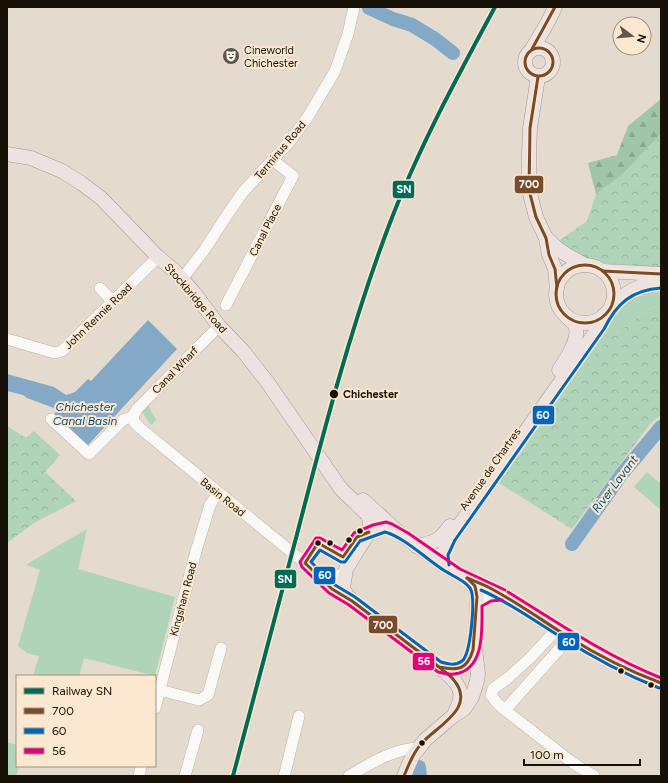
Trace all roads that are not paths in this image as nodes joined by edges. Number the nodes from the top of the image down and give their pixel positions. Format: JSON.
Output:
{"nodes":[{"id":1,"x":354,"y":7,"type":"edge"},
{"id":2,"x":553,"y":13,"type":"edge"},
{"id":3,"x":532,"y":49,"type":"junction"},
{"id":4,"x":548,"y":51,"type":"junction"},
{"id":5,"x":538,"y":77,"type":"junction"},
{"id":6,"x":7,"y":154,"type":"edge"},
{"id":7,"x":273,"y":160,"type":"junction"},
{"id":8,"x":546,"y":238,"type":"junction"},
{"id":9,"x":158,"y":256,"type":"junction"},
{"id":10,"x":585,"y":265,"type":"junction"},
{"id":11,"x":603,"y":271,"type":"junction"},
{"id":12,"x":661,"y":274,"type":"edge"},
{"id":13,"x":182,"y":279,"type":"junction"},
{"id":14,"x":661,"y":283,"type":"edge"},
{"id":15,"x":100,"y":288,"type":"dead end"},
{"id":16,"x":557,"y":288,"type":"junction"},
{"id":17,"x":113,"y":302,"type":"junction"},
{"id":18,"x":226,"y":305,"type":"dead end"},
{"id":19,"x":608,"y":310,"type":"junction"},
{"id":20,"x":566,"y":316,"type":"junction"},
{"id":21,"x":219,"y":326,"type":"junction"},
{"id":22,"x":7,"y":339,"type":"edge"},
{"id":23,"x":133,"y":416,"type":"junction"},
{"id":24,"x":51,"y":419,"type":"dead end"},
{"id":25,"x":333,"y":476,"type":"junction"},
{"id":26,"x":218,"y":493,"type":"junction"},
{"id":27,"x":369,"y":532,"type":"junction"},
{"id":28,"x":398,"y":532,"type":"junction"},
{"id":29,"x":416,"y":546,"type":"junction"},
{"id":30,"x":444,"y":564,"type":"junction"},
{"id":31,"x":346,"y":570,"type":"junction"},
{"id":32,"x":317,"y":574,"type":"junction"},
{"id":33,"x":466,"y":578,"type":"junction"},
{"id":34,"x":504,"y":595,"type":"junction"},
{"id":35,"x":352,"y":601,"type":"junction"},
{"id":36,"x":477,"y":604,"type":"junction"},
{"id":37,"x":554,"y":627,"type":"junction"},
{"id":38,"x":569,"y":638,"type":"junction"},
{"id":39,"x":221,"y":648,"type":"dead end"},
{"id":40,"x":475,"y":649,"type":"junction"},
{"id":41,"x":439,"y":667,"type":"junction"},
{"id":42,"x":661,"y":683,"type":"edge"},
{"id":43,"x":159,"y":690,"type":"junction"},
{"id":44,"x":156,"y":704,"type":"edge"},
{"id":45,"x":501,"y":707,"type":"junction"},
{"id":46,"x":299,"y":716,"type":"dead end"},
{"id":47,"x":453,"y":716,"type":"junction"},
{"id":48,"x":198,"y":730,"type":"dead end"},
{"id":49,"x":418,"y":748,"type":"junction"},
{"id":50,"x":185,"y":776,"type":"edge"},
{"id":51,"x":284,"y":776,"type":"edge"},
{"id":52,"x":349,"y":776,"type":"edge"},
{"id":53,"x":404,"y":776,"type":"edge"},
{"id":54,"x":594,"y":776,"type":"edge"}],
"edges":[{"from":1,"to":7,"type":"street","name":"Terminus Road"},
{"from":2,"to":3,"type":"main road"},
{"from":2,"to":4,"type":"main road"},
{"from":3,"to":4,"type":"main road"},
{"from":3,"to":5,"type":"main road"},
{"from":4,"to":5,"type":"main road"},
{"from":5,"to":8,"type":"main road"},
{"from":6,"to":9,"type":"main road","name":"Stockbridge Road"},
{"from":7,"to":13,"type":"street","name":"Terminus Road"},
{"from":7,"to":18,"type":"street","name":"Canal Place"},
{"from":8,"to":10,"type":"main road"},
{"from":8,"to":16,"type":"main road"},
{"from":9,"to":13,"type":"main road","name":"Stockbridge Road"},
{"from":9,"to":17,"type":"street","name":"John Rennie Road"},
{"from":10,"to":11,"type":"main road"},
{"from":10,"to":16,"type":"main road"},
{"from":11,"to":12,"type":"main road"},
{"from":11,"to":19,"type":"main road"},
{"from":13,"to":21,"type":"main road","name":"Stockbridge Road"},
{"from":14,"to":19,"type":"main road","name":"Avenue de Chartres"},
{"from":15,"to":17,"type":"street"},
{"from":16,"to":20,"type":"main road"},
{"from":17,"to":22,"type":"street","name":"John Rennie Road"},
{"from":19,"to":20,"type":"main road"},
{"from":19,"to":30,"type":"main road","name":"Avenue de Chartres"},
{"from":20,"to":29,"type":"main road","name":"Avenue de Chartres"},
{"from":21,"to":23,"type":"street","name":"Canal Wharf"},
{"from":21,"to":25,"type":"main road","name":"Stockbridge Road"},
{"from":23,"to":24,"type":"street","name":"Canal Wharf"},
{"from":23,"to":26,"type":"street","name":"Basin Road"},
{"from":25,"to":27,"type":"main road","name":"Stockbridge Road"},
{"from":25,"to":28,"type":"main road"},
{"from":26,"to":32,"type":"street","name":"Basin Road"},
{"from":26,"to":43,"type":"street","name":"Kingsham Road"},
{"from":27,"to":28,"type":"main road"},
{"from":27,"to":31,"type":"main road"},
{"from":28,"to":29,"type":"main road"},
{"from":29,"to":30,"type":"main road"},
{"from":30,"to":33,"type":"main road"},
{"from":31,"to":32,"type":"street"},
{"from":31,"to":35,"type":"main road"},
{"from":32,"to":35,"type":"street","name":"Basin Road"},
{"from":33,"to":34,"type":"street"},
{"from":33,"to":36,"type":"main road"},
{"from":34,"to":36,"type":"street"},
{"from":34,"to":37,"type":"street"},
{"from":35,"to":41,"type":"main road"},
{"from":36,"to":40,"type":"main road"},
{"from":37,"to":38,"type":"street"},
{"from":37,"to":45,"type":"street"},
{"from":38,"to":42,"type":"street"},
{"from":38,"to":45,"type":"street"},
{"from":39,"to":43,"type":"street"},
{"from":40,"to":41,"type":"main road"},
{"from":40,"to":47,"type":"main road"},
{"from":41,"to":47,"type":"main road"},
{"from":43,"to":44,"type":"street","name":"Kingsham Road"},
{"from":45,"to":54,"type":"street"},
{"from":46,"to":51,"type":"street"},
{"from":47,"to":49,"type":"main road"},
{"from":48,"to":50,"type":"street"},
{"from":49,"to":52,"type":"street"},
{"from":49,"to":53,"type":"main road"}]}
